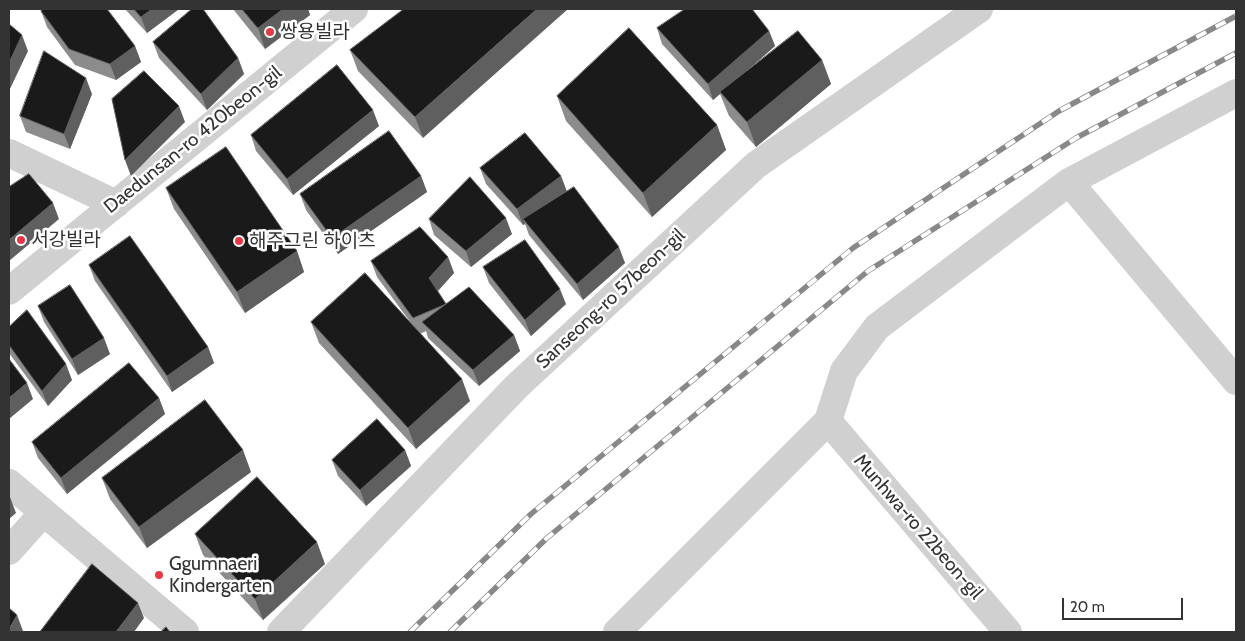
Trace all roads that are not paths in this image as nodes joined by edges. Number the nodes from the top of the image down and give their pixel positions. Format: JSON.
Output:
{"nodes":[{"id":1,"x":354,"y":9,"type":"edge"},
{"id":2,"x":979,"y":9,"type":"edge"},
{"id":3,"x":948,"y":17,"type":"edge"},
{"id":4,"x":1236,"y":93,"type":"edge"},
{"id":5,"x":9,"y":153,"type":"edge"},
{"id":6,"x":1069,"y":182,"type":"junction"},
{"id":7,"x":116,"y":204,"type":"junction"},
{"id":8,"x":9,"y":291,"type":"edge"},
{"id":9,"x":1236,"y":381,"type":"edge"},
{"id":10,"x":828,"y":421,"type":"junction"},
{"id":11,"x":9,"y":483,"type":"edge"},
{"id":12,"x":44,"y":512,"type":"junction"},
{"id":13,"x":9,"y":550,"type":"edge"},
{"id":14,"x":185,"y":632,"type":"edge"},
{"id":15,"x":280,"y":632,"type":"edge"},
{"id":16,"x":618,"y":632,"type":"edge"},
{"id":17,"x":1008,"y":632,"type":"edge"}],
"edges":[{"from":1,"to":7,"type":"street","name":"Daedunsan-ro 420beon-gil"},
{"from":2,"to":3,"type":"street","name":"Sanseong-ro 57beon-gil"},
{"from":3,"to":15,"type":"street","name":"Sanseong-ro 57beon-gil"},
{"from":4,"to":6,"type":"street"},
{"from":5,"to":7,"type":"street"},
{"from":6,"to":9,"type":"street"},
{"from":6,"to":10,"type":"street"},
{"from":7,"to":8,"type":"street","name":"Daedunsan-ro 420beon-gil"},
{"from":10,"to":16,"type":"street"},
{"from":10,"to":17,"type":"street","name":"Munhwa-ro 22beon-gil"},
{"from":11,"to":12,"type":"street"},
{"from":12,"to":13,"type":"street"},
{"from":12,"to":14,"type":"street"}]}
